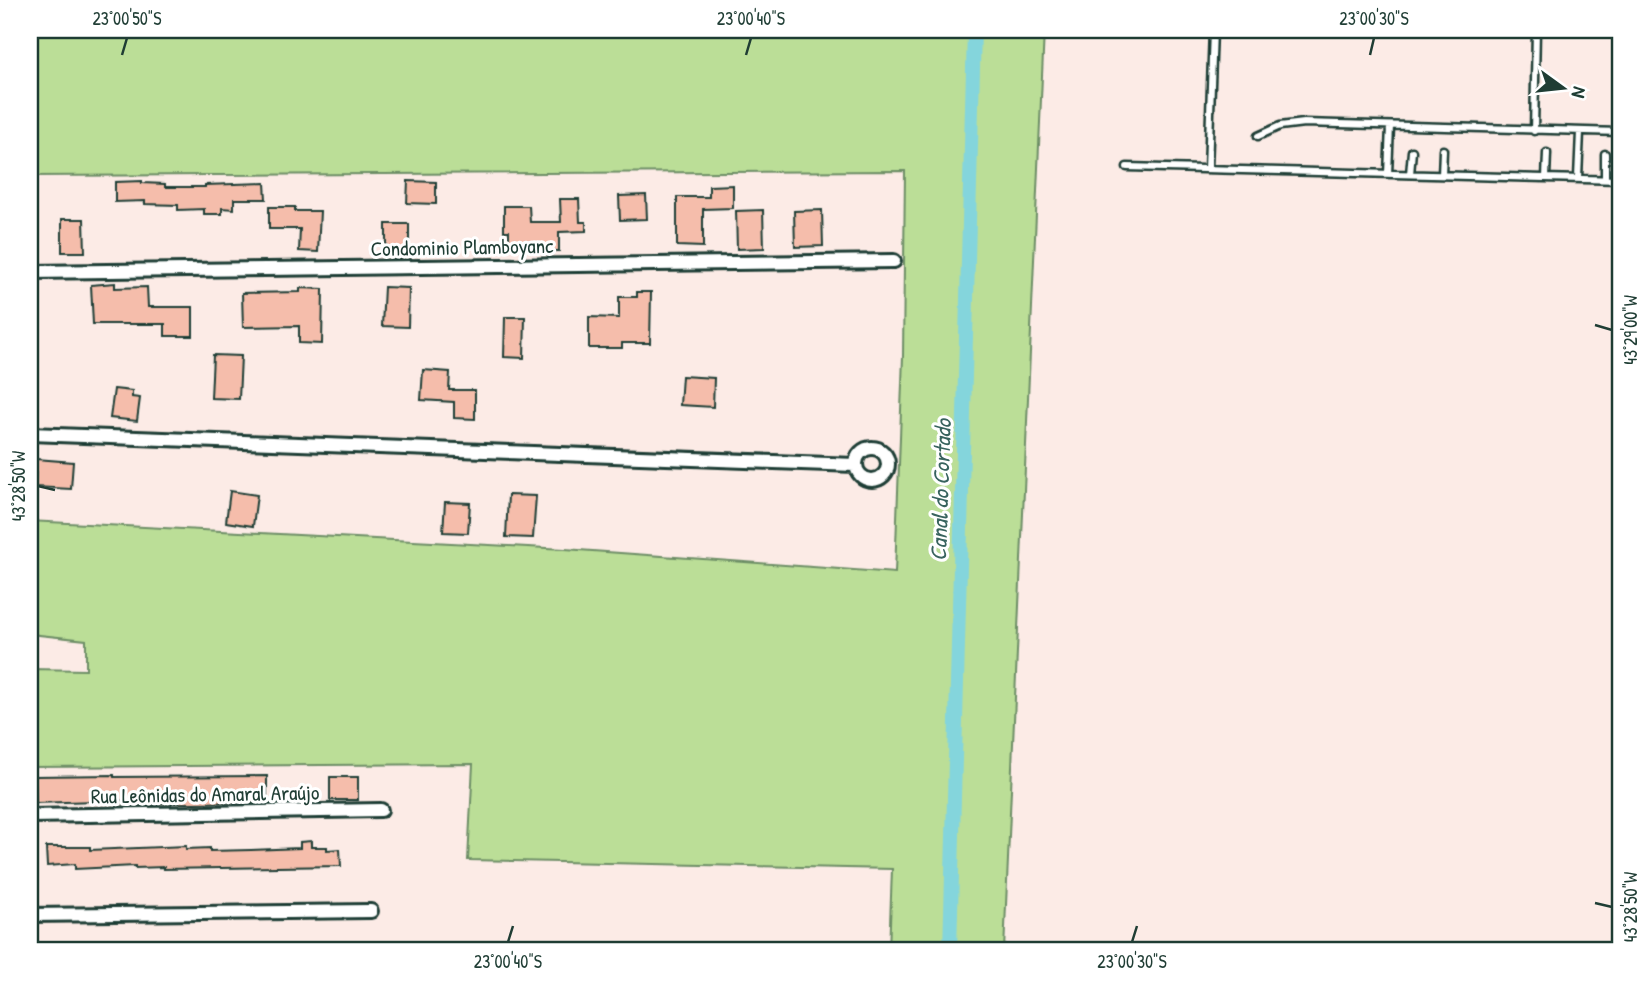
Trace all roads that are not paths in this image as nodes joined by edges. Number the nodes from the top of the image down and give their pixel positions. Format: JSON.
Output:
{"nodes":[{"id":1,"x":1213,"y":30,"type":"edge"},
{"id":2,"x":1536,"y":30,"type":"edge"},
{"id":3,"x":1390,"y":126,"type":"junction"},
{"id":4,"x":1534,"y":131,"type":"junction"},
{"id":5,"x":1580,"y":132,"type":"junction"},
{"id":6,"x":1620,"y":132,"type":"edge"},
{"id":7,"x":1258,"y":136,"type":"dead end"},
{"id":8,"x":1443,"y":150,"type":"dead end"},
{"id":9,"x":1412,"y":151,"type":"dead end"},
{"id":10,"x":1547,"y":153,"type":"dead end"},
{"id":11,"x":1605,"y":154,"type":"dead end"},
{"id":12,"x":1127,"y":167,"type":"dead end"},
{"id":13,"x":1208,"y":169,"type":"junction"},
{"id":14,"x":1388,"y":174,"type":"junction"},
{"id":15,"x":1410,"y":174,"type":"junction"},
{"id":16,"x":1442,"y":175,"type":"junction"},
{"id":17,"x":1546,"y":178,"type":"junction"},
{"id":18,"x":1578,"y":178,"type":"junction"},
{"id":19,"x":1605,"y":179,"type":"junction"},
{"id":20,"x":1620,"y":180,"type":"edge"},
{"id":21,"x":894,"y":261,"type":"dead end"},
{"id":22,"x":30,"y":272,"type":"edge"},
{"id":23,"x":30,"y":434,"type":"edge"},
{"id":24,"x":855,"y":465,"type":"dead end"},
{"id":25,"x":382,"y":810,"type":"dead end"},
{"id":26,"x":30,"y":816,"type":"edge"},
{"id":27,"x":371,"y":911,"type":"dead end"},
{"id":28,"x":30,"y":915,"type":"edge"}],
"edges":[{"from":1,"to":13,"type":"lane"},
{"from":2,"to":4,"type":"lane"},
{"from":3,"to":4,"type":"lane"},
{"from":3,"to":7,"type":"lane"},
{"from":3,"to":14,"type":"lane"},
{"from":4,"to":5,"type":"lane"},
{"from":5,"to":6,"type":"lane"},
{"from":5,"to":18,"type":"lane"},
{"from":8,"to":16,"type":"lane"},
{"from":9,"to":15,"type":"lane"},
{"from":10,"to":17,"type":"lane"},
{"from":11,"to":19,"type":"lane"},
{"from":12,"to":13,"type":"lane"},
{"from":13,"to":14,"type":"lane"},
{"from":14,"to":15,"type":"lane"},
{"from":15,"to":16,"type":"lane"},
{"from":16,"to":17,"type":"lane"},
{"from":17,"to":18,"type":"lane"},
{"from":18,"to":19,"type":"lane"},
{"from":19,"to":20,"type":"lane"},
{"from":21,"to":22,"type":"street","name":"Condominio Plamboyanc"},
{"from":23,"to":24,"type":"street"},
{"from":25,"to":26,"type":"street","name":"Rua Leônidas do Amaral Araújo"},
{"from":27,"to":28,"type":"street"}]}
